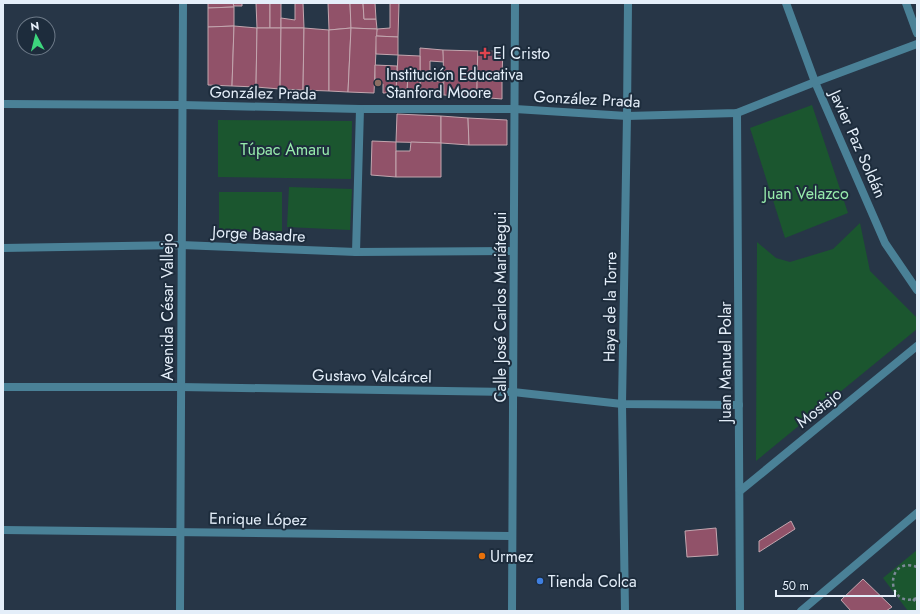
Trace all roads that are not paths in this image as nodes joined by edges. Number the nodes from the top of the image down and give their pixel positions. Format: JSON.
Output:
{"nodes":[{"id":1,"x":183,"y":3,"type":"edge"},
{"id":2,"x":515,"y":3,"type":"edge"},
{"id":3,"x":628,"y":3,"type":"edge"},
{"id":4,"x":786,"y":3,"type":"edge"},
{"id":5,"x":906,"y":3,"type":"edge"},
{"id":6,"x":917,"y":33,"type":"edge"},
{"id":7,"x":917,"y":44,"type":"edge"},
{"id":8,"x":815,"y":82,"type":"junction"},
{"id":9,"x":3,"y":104,"type":"edge"},
{"id":10,"x":182,"y":105,"type":"junction"},
{"id":11,"x":360,"y":109,"type":"junction"},
{"id":12,"x":515,"y":109,"type":"junction"},
{"id":13,"x":737,"y":113,"type":"junction"},
{"id":14,"x":627,"y":116,"type":"junction"},
{"id":15,"x":181,"y":245,"type":"junction"},
{"id":16,"x":3,"y":248,"type":"edge"},
{"id":17,"x":513,"y":251,"type":"junction"},
{"id":18,"x":356,"y":252,"type":"junction"},
{"id":19,"x":917,"y":290,"type":"edge"},
{"id":20,"x":917,"y":346,"type":"edge"},
{"id":21,"x":3,"y":387,"type":"edge"},
{"id":22,"x":180,"y":387,"type":"junction"},
{"id":23,"x":513,"y":392,"type":"junction"},
{"id":24,"x":622,"y":404,"type":"junction"},
{"id":25,"x":739,"y":405,"type":"junction"},
{"id":26,"x":740,"y":491,"type":"junction"},
{"id":27,"x":917,"y":513,"type":"edge"},
{"id":28,"x":3,"y":530,"type":"edge"},
{"id":29,"x":180,"y":532,"type":"junction"},
{"id":30,"x":512,"y":536,"type":"junction"},
{"id":31,"x":180,"y":611,"type":"edge"},
{"id":32,"x":512,"y":611,"type":"edge"},
{"id":33,"x":625,"y":611,"type":"edge"},
{"id":34,"x":740,"y":611,"type":"edge"},
{"id":35,"x":801,"y":611,"type":"edge"}],
"edges":[{"from":1,"to":10,"type":"street","name":"Avenida César Vallejo"},
{"from":2,"to":12,"type":"street","name":"Calle José Carlos Mariátegui"},
{"from":3,"to":14,"type":"street","name":"Haya de la Torre"},
{"from":4,"to":8,"type":"street","name":"Javier Paz Soldán"},
{"from":5,"to":6,"type":"street"},
{"from":7,"to":8,"type":"street","name":"González Prada"},
{"from":8,"to":13,"type":"street","name":"González Prada"},
{"from":8,"to":19,"type":"street","name":"Javier Paz Soldán"},
{"from":9,"to":10,"type":"street","name":"González Prada"},
{"from":10,"to":11,"type":"street","name":"González Prada"},
{"from":10,"to":15,"type":"street","name":"Avenida César Vallejo"},
{"from":11,"to":12,"type":"street","name":"González Prada"},
{"from":11,"to":18,"type":"street"},
{"from":12,"to":14,"type":"street","name":"González Prada"},
{"from":12,"to":17,"type":"street","name":"Calle José Carlos Mariátegui"},
{"from":13,"to":14,"type":"street","name":"González Prada"},
{"from":13,"to":25,"type":"street","name":"Juan Manuel Polar"},
{"from":14,"to":24,"type":"street","name":"Haya de la Torre"},
{"from":15,"to":16,"type":"street","name":"Jorge Basadre"},
{"from":15,"to":18,"type":"street","name":"Jorge Basadre"},
{"from":15,"to":22,"type":"street","name":"Avenida César Vallejo"},
{"from":17,"to":18,"type":"street","name":"Jorge Basadre"},
{"from":17,"to":23,"type":"street","name":"Calle José Carlos Mariátegui"},
{"from":20,"to":26,"type":"street","name":"Mostajo"},
{"from":21,"to":22,"type":"street","name":"Gustavo Valcárcel"},
{"from":22,"to":23,"type":"street","name":"Gustavo Valcárcel"},
{"from":22,"to":29,"type":"street","name":"Avenida César Vallejo"},
{"from":23,"to":24,"type":"street","name":"Gustavo Valcárcel"},
{"from":23,"to":30,"type":"street","name":"Calle José Carlos Mariátegui"},
{"from":24,"to":25,"type":"street","name":"Gustavo Valcárcel"},
{"from":24,"to":33,"type":"street","name":"Haya de la Torre"},
{"from":25,"to":26,"type":"street","name":"Juan Manuel Polar"},
{"from":26,"to":34,"type":"street","name":"Juan Manuel Polar"},
{"from":27,"to":35,"type":"street"},
{"from":28,"to":29,"type":"street","name":"Enrique López"},
{"from":29,"to":30,"type":"street","name":"Enrique López"},
{"from":29,"to":31,"type":"street","name":"Avenida César Vallejo"},
{"from":30,"to":32,"type":"street","name":"Calle José Carlos Mariátegui"}]}
